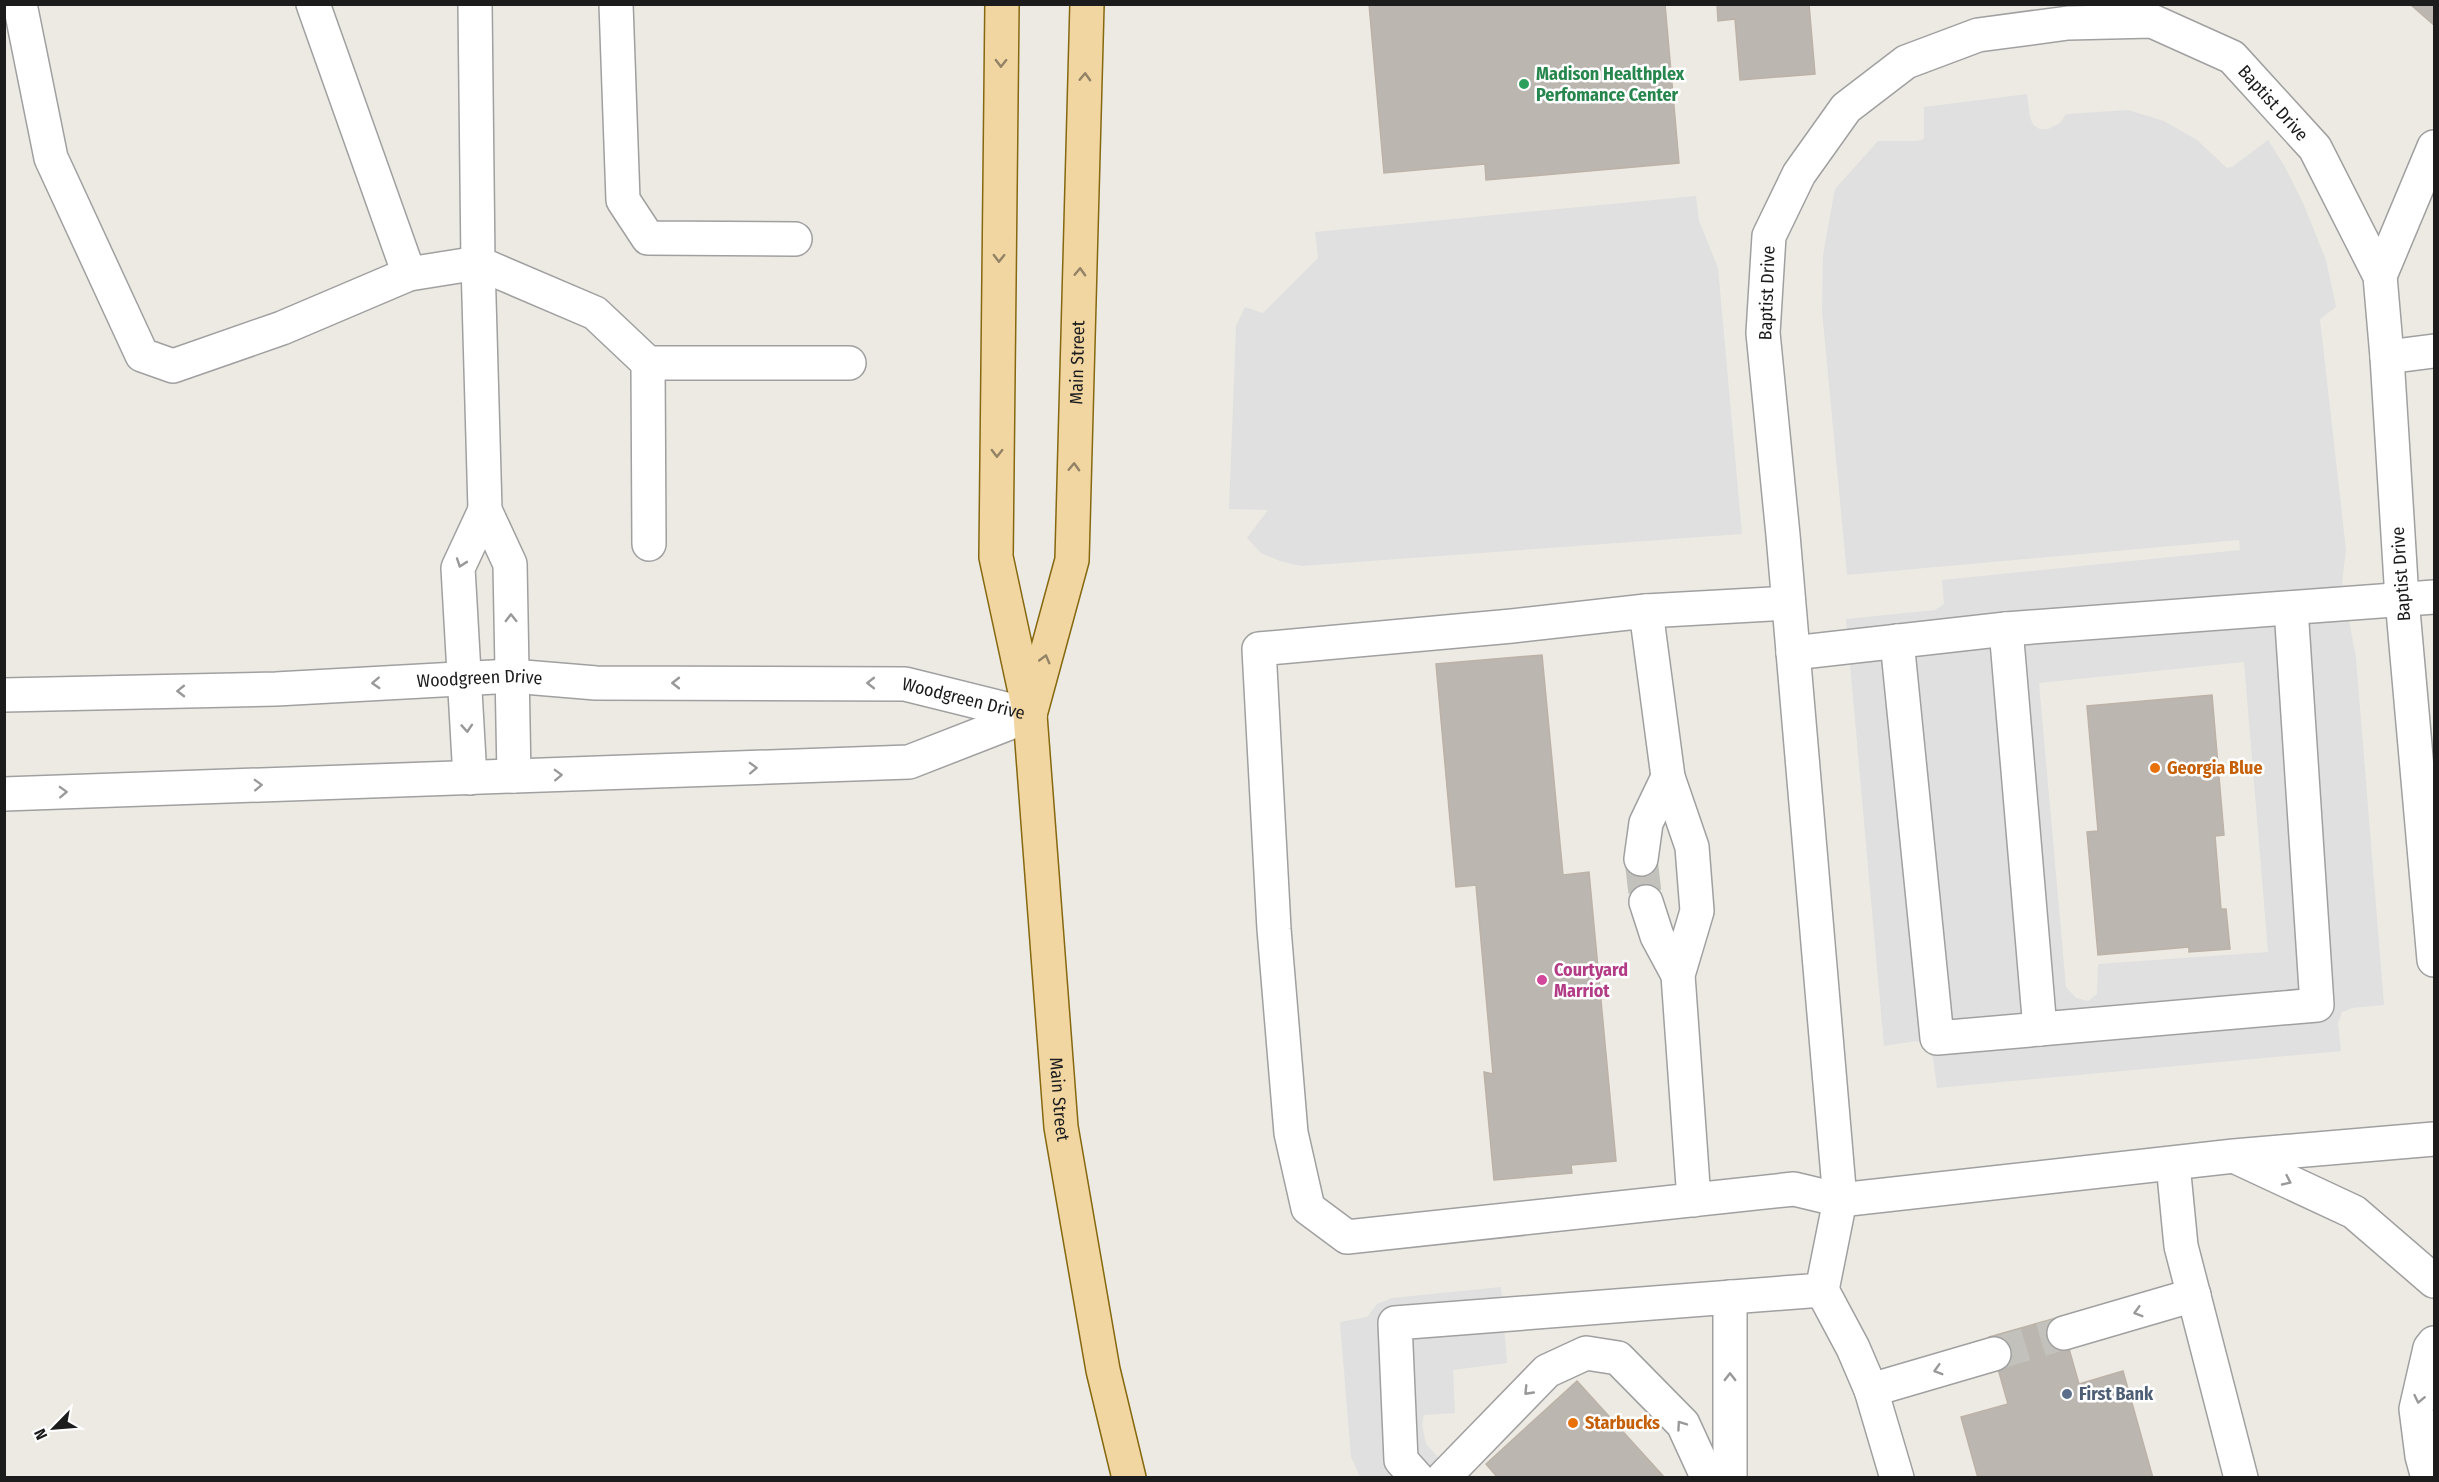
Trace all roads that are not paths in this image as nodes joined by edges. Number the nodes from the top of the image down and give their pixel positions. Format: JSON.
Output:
{"nodes":[{"id":1,"x":20,"y":4,"type":"edge"},
{"id":2,"x":313,"y":4,"type":"edge"},
{"id":3,"x":475,"y":4,"type":"edge"},
{"id":4,"x":616,"y":4,"type":"edge"},
{"id":5,"x":1002,"y":4,"type":"edge"},
{"id":6,"x":1087,"y":4,"type":"edge"},
{"id":7,"x":2068,"y":14,"type":"edge"},
{"id":8,"x":2434,"y":147,"type":"edge"},
{"id":9,"x":795,"y":239,"type":"dead end"},
{"id":10,"x":478,"y":263,"type":"junction"},
{"id":11,"x":410,"y":274,"type":"junction"},
{"id":12,"x":2380,"y":276,"type":"junction"},
{"id":13,"x":2434,"y":351,"type":"edge"},
{"id":14,"x":2387,"y":357,"type":"junction"},
{"id":15,"x":648,"y":363,"type":"junction"},
{"id":16,"x":849,"y":363,"type":"dead end"},
{"id":17,"x":485,"y":510,"type":"junction"},
{"id":18,"x":649,"y":544,"type":"dead end"},
{"id":19,"x":2434,"y":597,"type":"edge"},
{"id":20,"x":2402,"y":599,"type":"junction"},
{"id":21,"x":1788,"y":603,"type":"junction"},
{"id":22,"x":2291,"y":608,"type":"junction"},
{"id":23,"x":1646,"y":611,"type":"junction"},
{"id":24,"x":2006,"y":629,"type":"junction"},
{"id":25,"x":1897,"y":641,"type":"junction"},
{"id":26,"x":1793,"y":653,"type":"junction"},
{"id":27,"x":512,"y":676,"type":"junction"},
{"id":28,"x":464,"y":678,"type":"junction"},
{"id":29,"x":4,"y":695,"type":"edge"},
{"id":30,"x":1030,"y":715,"type":"junction"},
{"id":31,"x":514,"y":776,"type":"junction"},
{"id":32,"x":1668,"y":777,"type":"junction"},
{"id":33,"x":470,"y":778,"type":"junction"},
{"id":34,"x":4,"y":794,"type":"edge"},
{"id":35,"x":1641,"y":859,"type":"tunnel mouth"},
{"id":36,"x":1646,"y":902,"type":"tunnel mouth"},
{"id":37,"x":2434,"y":960,"type":"edge"},
{"id":38,"x":1678,"y":975,"type":"junction"},
{"id":39,"x":2040,"y":1029,"type":"junction"},
{"id":40,"x":2434,"y":1139,"type":"edge"},
{"id":41,"x":2234,"y":1156,"type":"junction"},
{"id":42,"x":2173,"y":1164,"type":"junction"},
{"id":43,"x":1694,"y":1200,"type":"junction"},
{"id":44,"x":1840,"y":1200,"type":"junction"},
{"id":45,"x":2434,"y":1281,"type":"edge"},
{"id":46,"x":1822,"y":1290,"type":"junction"},
{"id":47,"x":2194,"y":1295,"type":"junction"},
{"id":48,"x":1730,"y":1297,"type":"junction"},
{"id":49,"x":2064,"y":1333,"type":"tunnel mouth"},
{"id":50,"x":2434,"y":1343,"type":"edge"},
{"id":51,"x":1994,"y":1354,"type":"tunnel mouth"},
{"id":52,"x":1870,"y":1390,"type":"junction"},
{"id":53,"x":2420,"y":1470,"type":"edge"},
{"id":54,"x":1129,"y":1478,"type":"edge"},
{"id":55,"x":1417,"y":1478,"type":"edge"},
{"id":56,"x":1443,"y":1478,"type":"edge"},
{"id":57,"x":1705,"y":1478,"type":"edge"},
{"id":58,"x":1730,"y":1478,"type":"edge"},
{"id":59,"x":1897,"y":1478,"type":"edge"},
{"id":60,"x":2241,"y":1478,"type":"edge"}],
"edges":[{"from":1,"to":11,"type":"street"},
{"from":2,"to":11,"type":"street"},
{"from":3,"to":10,"type":"street"},
{"from":4,"to":9,"type":"street"},
{"from":5,"to":30,"type":"main road","name":"Main Street","one_way":true},
{"from":30,"to":6,"type":"main road","name":"Main Street","one_way":true},
{"from":7,"to":12,"type":"street","name":"Baptist Drive"},
{"from":7,"to":21,"type":"street","name":"Baptist Drive"},
{"from":8,"to":12,"type":"street"},
{"from":10,"to":11,"type":"street"},
{"from":10,"to":15,"type":"street"},
{"from":10,"to":17,"type":"street"},
{"from":12,"to":14,"type":"street","name":"Baptist Drive"},
{"from":13,"to":14,"type":"street"},
{"from":14,"to":20,"type":"street","name":"Baptist Drive"},
{"from":15,"to":16,"type":"street"},
{"from":15,"to":18,"type":"street"},
{"from":27,"to":17,"type":"street","one_way":true},
{"from":17,"to":28,"type":"street","one_way":true},
{"from":19,"to":20,"type":"street"},
{"from":20,"to":22,"type":"street"},
{"from":20,"to":37,"type":"street","name":"Baptist Drive"},
{"from":21,"to":23,"type":"street"},
{"from":21,"to":26,"type":"street","name":"Baptist Drive"},
{"from":22,"to":24,"type":"street"},
{"from":22,"to":39,"type":"street"},
{"from":23,"to":32,"type":"street"},
{"from":23,"to":43,"type":"street"},
{"from":24,"to":25,"type":"street"},
{"from":24,"to":39,"type":"street"},
{"from":25,"to":26,"type":"street"},
{"from":25,"to":39,"type":"street"},
{"from":26,"to":44,"type":"street","name":"Baptist Drive"},
{"from":27,"to":28,"type":"street","name":"Woodgreen Drive"},
{"from":30,"to":27,"type":"street","name":"Woodgreen Drive","one_way":true},
{"from":27,"to":31,"type":"street"},
{"from":28,"to":29,"type":"street","name":"Woodgreen Drive","one_way":true},
{"from":28,"to":33,"type":"street","one_way":true},
{"from":31,"to":30,"type":"street","name":"Woodgreen Drive","one_way":true},
{"from":30,"to":54,"type":"main road","name":"Main Street"},
{"from":31,"to":33,"type":"street","name":"Woodgreen Drive"},
{"from":32,"to":35,"type":"street"},
{"from":32,"to":38,"type":"street"},
{"from":34,"to":33,"type":"street","name":"Woodgreen Drive","one_way":true},
{"from":36,"to":38,"type":"street"},
{"from":38,"to":43,"type":"street"},
{"from":40,"to":41,"type":"street"},
{"from":41,"to":42,"type":"street"},
{"from":41,"to":45,"type":"street","one_way":true},
{"from":42,"to":44,"type":"street"},
{"from":42,"to":47,"type":"street"},
{"from":43,"to":44,"type":"street"},
{"from":44,"to":46,"type":"street","name":"Baptist Drive"},
{"from":46,"to":48,"type":"street"},
{"from":46,"to":52,"type":"street"},
{"from":47,"to":49,"type":"street","one_way":true},
{"from":47,"to":60,"type":"street"},
{"from":48,"to":55,"type":"street"},
{"from":58,"to":48,"type":"street","one_way":true},
{"from":50,"to":53,"type":"street","one_way":true},
{"from":51,"to":52,"type":"street","one_way":true},
{"from":52,"to":59,"type":"street"},
{"from":57,"to":56,"type":"street","one_way":true}]}
